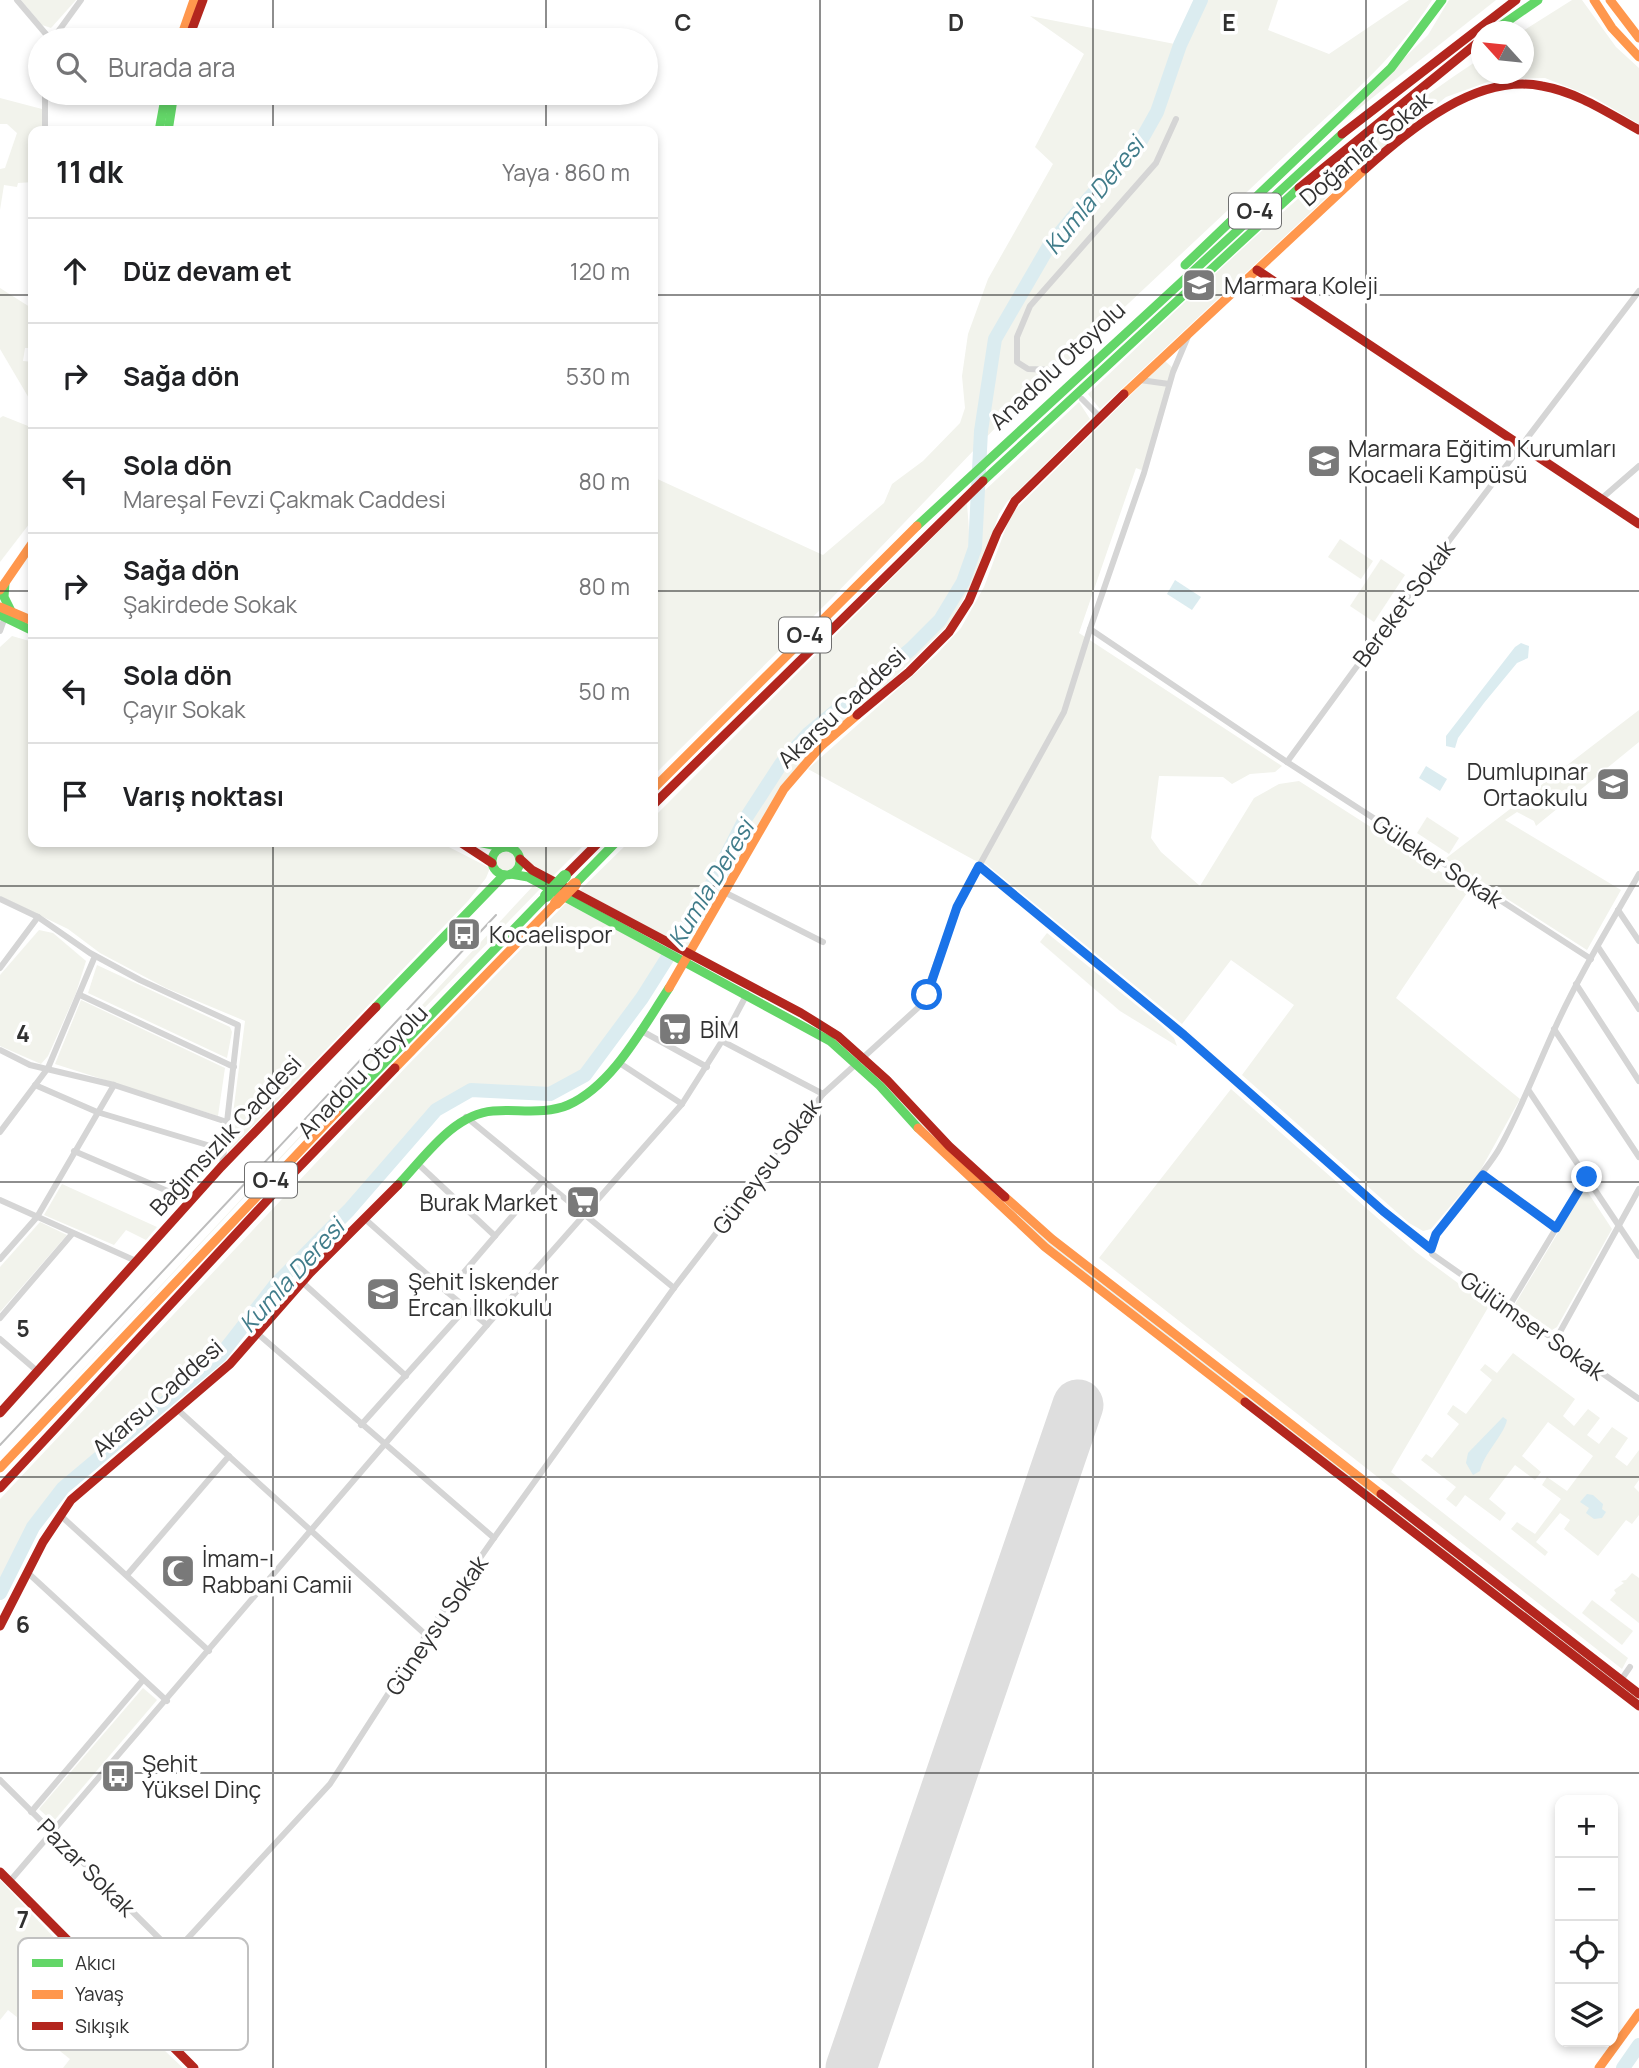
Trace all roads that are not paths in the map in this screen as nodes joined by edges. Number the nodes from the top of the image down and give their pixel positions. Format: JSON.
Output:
{"nodes":[{"id":1,"x":17,"y":0,"type":"edge"},
{"id":2,"x":80,"y":0,"type":"edge"},
{"id":3,"x":194,"y":0,"type":"edge"},
{"id":4,"x":203,"y":0,"type":"edge"},
{"id":5,"x":1442,"y":0,"type":"edge"},
{"id":6,"x":1516,"y":0,"type":"edge"},
{"id":7,"x":1538,"y":0,"type":"edge"},
{"id":8,"x":1610,"y":0,"type":"edge"},
{"id":9,"x":1595,"y":2,"type":"edge"},
{"id":10,"x":1508,"y":21,"type":"edge"},
{"id":11,"x":41,"y":28,"type":"edge"},
{"id":12,"x":60,"y":28,"type":"edge"},
{"id":13,"x":184,"y":28,"type":"edge"},
{"id":14,"x":192,"y":28,"type":"edge"},
{"id":15,"x":1639,"y":37,"type":"edge"},
{"id":16,"x":1471,"y":49,"type":"edge"},
{"id":17,"x":1639,"y":57,"type":"edge"},
{"id":18,"x":45,"y":105,"type":"edge"},
{"id":19,"x":164,"y":105,"type":"edge"},
{"id":20,"x":172,"y":105,"type":"edge"},
{"id":21,"x":1176,"y":119,"type":"dead end"},
{"id":22,"x":45,"y":126,"type":"edge"},
{"id":23,"x":160,"y":126,"type":"edge"},
{"id":24,"x":170,"y":126,"type":"edge"},
{"id":25,"x":1639,"y":130,"type":"edge"},
{"id":26,"x":1257,"y":270,"type":"junction"},
{"id":27,"x":1639,"y":292,"type":"edge"},
{"id":28,"x":1190,"y":330,"type":"junction"},
{"id":29,"x":1104,"y":349,"type":"junction"},
{"id":30,"x":1057,"y":370,"type":"dead end"},
{"id":31,"x":1169,"y":384,"type":"junction"},
{"id":32,"x":1133,"y":385,"type":"junction"},
{"id":33,"x":1082,"y":399,"type":"dead end"},
{"id":34,"x":1100,"y":417,"type":"junction"},
{"id":35,"x":1522,"y":447,"type":"junction"},
{"id":36,"x":1639,"y":466,"type":"edge"},
{"id":37,"x":1601,"y":499,"type":"junction"},
{"id":38,"x":1639,"y":524,"type":"edge"},
{"id":39,"x":28,"y":540,"type":"edge"},
{"id":40,"x":28,"y":547,"type":"edge"},
{"id":41,"x":2,"y":576,"type":"edge"},
{"id":42,"x":0,"y":590,"type":"edge"},
{"id":43,"x":4,"y":613,"type":"edge"},
{"id":44,"x":28,"y":620,"type":"edge"},
{"id":45,"x":28,"y":628,"type":"edge"},
{"id":46,"x":1090,"y":629,"type":"junction"},
{"id":47,"x":0,"y":631,"type":"edge"},
{"id":48,"x":1287,"y":762,"type":"junction"},
{"id":49,"x":658,"y":784,"type":"edge"},
{"id":50,"x":658,"y":800,"type":"edge"},
{"id":51,"x":467,"y":847,"type":"edge"},
{"id":52,"x":502,"y":847,"type":"joint"},
{"id":53,"x":595,"y":847,"type":"edge"},
{"id":54,"x":610,"y":847,"type":"edge"},
{"id":55,"x":520,"y":859,"type":"junction"},
{"id":56,"x":979,"y":866,"type":"junction"},
{"id":57,"x":500,"y":870,"type":"junction"},
{"id":58,"x":1639,"y":874,"type":"edge"},
{"id":59,"x":570,"y":880,"type":"junction"},
{"id":60,"x":726,"y":893,"type":"junction"},
{"id":61,"x":0,"y":899,"type":"edge"},
{"id":62,"x":551,"y":899,"type":"junction"},
{"id":63,"x":1618,"y":910,"type":"junction"},
{"id":64,"x":38,"y":918,"type":"junction"},
{"id":65,"x":630,"y":927,"type":"junction"},
{"id":66,"x":1639,"y":941,"type":"edge"},
{"id":67,"x":823,"y":942,"type":"dead end"},
{"id":68,"x":1598,"y":947,"type":"junction"},
{"id":69,"x":95,"y":956,"type":"junction"},
{"id":70,"x":690,"y":958,"type":"junction"},
{"id":71,"x":1591,"y":959,"type":"junction"},
{"id":72,"x":0,"y":968,"type":"edge"},
{"id":73,"x":1576,"y":985,"type":"junction"},
{"id":74,"x":747,"y":994,"type":"junction"},
{"id":75,"x":80,"y":995,"type":"junction"},
{"id":76,"x":1639,"y":1009,"type":"edge"},
{"id":77,"x":1555,"y":1029,"type":"junction"},
{"id":78,"x":640,"y":1030,"type":"junction"},
{"id":79,"x":722,"y":1041,"type":"junction"},
{"id":80,"x":0,"y":1050,"type":"edge"},
{"id":81,"x":860,"y":1061,"type":"junction"},
{"id":82,"x":618,"y":1062,"type":"junction"},
{"id":83,"x":234,"y":1067,"type":"junction"},
{"id":84,"x":707,"y":1067,"type":"junction"},
{"id":85,"x":48,"y":1068,"type":"junction"},
{"id":86,"x":1639,"y":1081,"type":"edge"},
{"id":87,"x":35,"y":1085,"type":"junction"},
{"id":88,"x":114,"y":1085,"type":"junction"},
{"id":89,"x":1529,"y":1091,"type":"junction"},
{"id":90,"x":822,"y":1094,"type":"junction"},
{"id":91,"x":682,"y":1104,"type":"junction"},
{"id":92,"x":97,"y":1112,"type":"junction"},
{"id":93,"x":466,"y":1117,"type":"junction"},
{"id":94,"x":227,"y":1122,"type":"junction"},
{"id":95,"x":0,"y":1132,"type":"edge"},
{"id":96,"x":224,"y":1150,"type":"junction"},
{"id":97,"x":74,"y":1151,"type":"junction"},
{"id":98,"x":1639,"y":1157,"type":"edge"},
{"id":99,"x":417,"y":1163,"type":"junction"},
{"id":100,"x":221,"y":1167,"type":"junction"},
{"id":101,"x":1483,"y":1175,"type":"junction"},
{"id":102,"x":1587,"y":1177,"type":"junction"},
{"id":103,"x":543,"y":1180,"type":"junction"},
{"id":104,"x":1639,"y":1189,"type":"edge"},
{"id":105,"x":0,"y":1200,"type":"edge"},
{"id":106,"x":191,"y":1201,"type":"junction"},
{"id":107,"x":585,"y":1214,"type":"junction"},
{"id":108,"x":37,"y":1217,"type":"junction"},
{"id":109,"x":365,"y":1219,"type":"junction"},
{"id":110,"x":1620,"y":1227,"type":"junction"},
{"id":111,"x":1556,"y":1228,"type":"junction"},
{"id":112,"x":72,"y":1234,"type":"junction"},
{"id":113,"x":495,"y":1236,"type":"junction"},
{"id":114,"x":1431,"y":1249,"type":"junction"},
{"id":115,"x":1639,"y":1256,"type":"edge"},
{"id":116,"x":0,"y":1259,"type":"edge"},
{"id":117,"x":136,"y":1261,"type":"junction"},
{"id":118,"x":302,"y":1282,"type":"junction"},
{"id":119,"x":674,"y":1288,"type":"junction"},
{"id":120,"x":447,"y":1292,"type":"junction"},
{"id":121,"x":467,"y":1308,"type":"junction"},
{"id":122,"x":1507,"y":1308,"type":"junction"},
{"id":123,"x":0,"y":1318,"type":"edge"},
{"id":124,"x":487,"y":1325,"type":"junction"},
{"id":125,"x":258,"y":1334,"type":"junction"},
{"id":126,"x":0,"y":1339,"type":"edge"},
{"id":127,"x":1555,"y":1340,"type":"junction"},
{"id":128,"x":36,"y":1370,"type":"junction"},
{"id":129,"x":406,"y":1376,"type":"junction"},
{"id":130,"x":1639,"y":1399,"type":"edge"},
{"id":131,"x":178,"y":1410,"type":"junction"},
{"id":132,"x":0,"y":1413,"type":"edge"},
{"id":133,"x":361,"y":1426,"type":"junction"},
{"id":134,"x":384,"y":1445,"type":"junction"},
{"id":135,"x":229,"y":1456,"type":"junction"},
{"id":136,"x":0,"y":1468,"type":"edge"},
{"id":137,"x":0,"y":1488,"type":"edge"},
{"id":138,"x":61,"y":1515,"type":"junction"},
{"id":139,"x":313,"y":1530,"type":"junction"},
{"id":140,"x":494,"y":1538,"type":"junction"},
{"id":141,"x":27,"y":1572,"type":"junction"},
{"id":142,"x":127,"y":1575,"type":"junction"},
{"id":143,"x":0,"y":1626,"type":"edge"},
{"id":144,"x":426,"y":1635,"type":"junction"},
{"id":145,"x":209,"y":1651,"type":"junction"},
{"id":146,"x":1630,"y":1667,"type":"dead end"},
{"id":147,"x":143,"y":1680,"type":"junction"},
{"id":148,"x":1621,"y":1680,"type":"junction"},
{"id":149,"x":1639,"y":1694,"type":"edge"},
{"id":150,"x":167,"y":1701,"type":"junction"},
{"id":151,"x":1639,"y":1706,"type":"edge"},
{"id":152,"x":0,"y":1780,"type":"edge"},
{"id":153,"x":31,"y":1812,"type":"junction"},
{"id":154,"x":52,"y":1833,"type":"junction"},
{"id":155,"x":0,"y":1872,"type":"edge"},
{"id":156,"x":10,"y":1881,"type":"junction"},
{"id":157,"x":66,"y":1938,"type":"edge"},
{"id":158,"x":159,"y":1938,"type":"edge"},
{"id":159,"x":190,"y":1938,"type":"edge"},
{"id":160,"x":1639,"y":2013,"type":"edge"},
{"id":161,"x":1639,"y":2021,"type":"edge"},
{"id":162,"x":176,"y":2050,"type":"edge"},
{"id":163,"x":194,"y":2068,"type":"edge"},
{"id":164,"x":1599,"y":2068,"type":"edge"},
{"id":165,"x":1605,"y":2068,"type":"edge"}],
"edges":[{"from":1,"to":11,"type":"street"},
{"from":2,"to":12,"type":"street"},
{"from":3,"to":13,"type":"main road"},
{"from":4,"to":14,"type":"main road"},
{"from":5,"to":29,"type":"main road"},
{"from":6,"to":29,"type":"main road","name":"Anadolu Otoyolu","number":"O-4"},
{"from":7,"to":10,"type":"main road"},
{"from":8,"to":15,"type":"main road"},
{"from":9,"to":17,"type":"main road"},
{"from":16,"to":50,"type":"main road","name":"Anadolu Otoyolu","number":"O-4"},
{"from":18,"to":22,"type":"street"},
{"from":19,"to":23,"type":"main road"},
{"from":20,"to":24,"type":"main road"},
{"from":21,"to":30,"type":"street"},
{"from":25,"to":26,"type":"main road","name":"Doğanlar Sokak"},
{"from":26,"to":28,"type":"main road","name":"Akarsu Caddesi"},
{"from":26,"to":35,"type":"main road"},
{"from":27,"to":35,"type":"street","name":"Bereket Sokak"},
{"from":28,"to":31,"type":"street"},
{"from":28,"to":32,"type":"main road","name":"Akarsu Caddesi"},
{"from":29,"to":49,"type":"main road","name":"Anadolu Otoyolu","number":"O-4"},
{"from":31,"to":32,"type":"street"},
{"from":31,"to":46,"type":"street"},
{"from":32,"to":34,"type":"main road","name":"Akarsu Caddesi"},
{"from":33,"to":34,"type":"street"},
{"from":34,"to":60,"type":"main road","name":"Akarsu Caddesi"},
{"from":35,"to":37,"type":"main road"},
{"from":35,"to":48,"type":"street","name":"Bereket Sokak"},
{"from":36,"to":37,"type":"street"},
{"from":37,"to":38,"type":"main road"},
{"from":39,"to":41,"type":"main road"},
{"from":40,"to":41,"type":"main road"},
{"from":41,"to":42,"type":"main road"},
{"from":41,"to":43,"type":"main road"},
{"from":43,"to":44,"type":"main road"},
{"from":43,"to":45,"type":"main road"},
{"from":43,"to":47,"type":"street"},
{"from":46,"to":48,"type":"street","name":"Güleker Sokak"},
{"from":46,"to":56,"type":"street"},
{"from":48,"to":71,"type":"street","name":"Güleker Sokak"},
{"from":51,"to":57,"type":"main road"},
{"from":52,"to":55,"type":"main road"},
{"from":52,"to":57,"type":"main road"},
{"from":53,"to":59,"type":"main road","name":"Anadolu Otoyolu","number":"O-4"},
{"from":54,"to":59,"type":"main road","name":"Anadolu Otoyolu","number":"O-4"},
{"from":55,"to":57,"type":"main road"},
{"from":55,"to":65,"type":"main road"},
{"from":56,"to":81,"type":"street"},
{"from":56,"to":114,"type":"street","name":"Gülümser Sokak"},
{"from":57,"to":65,"type":"main road"},
{"from":57,"to":100,"type":"main road","name":"Bağımsızlık Caddesi"},
{"from":58,"to":63,"type":"street"},
{"from":59,"to":62,"type":"main road","name":"Anadolu Otoyolu","number":"O-4","bridge":true},
{"from":60,"to":67,"type":"street"},
{"from":60,"to":70,"type":"main road","name":"Akarsu Caddesi"},
{"from":61,"to":64,"type":"street"},
{"from":62,"to":136,"type":"main road","name":"Anadolu Otoyolu","number":"O-4"},
{"from":62,"to":137,"type":"main road","name":"Anadolu Otoyolu","number":"O-4"},
{"from":63,"to":66,"type":"street"},
{"from":63,"to":68,"type":"street"},
{"from":64,"to":69,"type":"street"},
{"from":64,"to":72,"type":"street"},
{"from":65,"to":70,"type":"main road"},
{"from":68,"to":71,"type":"street"},
{"from":68,"to":76,"type":"street"},
{"from":69,"to":75,"type":"street"},
{"from":69,"to":83,"type":"street"},
{"from":70,"to":74,"type":"main road"},
{"from":70,"to":78,"type":"main road","name":"Akarsu Caddesi"},
{"from":70,"to":81,"type":"main road"},
{"from":71,"to":73,"type":"street"},
{"from":73,"to":77,"type":"street"},
{"from":73,"to":86,"type":"street"},
{"from":74,"to":79,"type":"street"},
{"from":74,"to":81,"type":"main road"},
{"from":75,"to":83,"type":"street"},
{"from":75,"to":85,"type":"street"},
{"from":77,"to":89,"type":"street"},
{"from":77,"to":98,"type":"street"},
{"from":78,"to":82,"type":"main road","name":"Akarsu Caddesi"},
{"from":78,"to":84,"type":"street"},
{"from":79,"to":84,"type":"street"},
{"from":79,"to":90,"type":"street","name":"Güneysu Sokak"},
{"from":80,"to":85,"type":"street"},
{"from":81,"to":90,"type":"street"},
{"from":81,"to":148,"type":"main road"},
{"from":81,"to":151,"type":"main road"},
{"from":82,"to":91,"type":"street"},
{"from":82,"to":93,"type":"main road","name":"Akarsu Caddesi"},
{"from":83,"to":94,"type":"street"},
{"from":84,"to":91,"type":"street"},
{"from":85,"to":87,"type":"street"},
{"from":85,"to":88,"type":"street"},
{"from":87,"to":92,"type":"street"},
{"from":87,"to":95,"type":"street"},
{"from":88,"to":92,"type":"street"},
{"from":88,"to":94,"type":"street"},
{"from":89,"to":101,"type":"street"},
{"from":89,"to":102,"type":"street"},
{"from":90,"to":119,"type":"street","name":"Güneysu Sokak"},
{"from":91,"to":107,"type":"street"},
{"from":92,"to":96,"type":"street"},
{"from":92,"to":97,"type":"street"},
{"from":93,"to":99,"type":"main road","name":"Akarsu Caddesi"},
{"from":93,"to":103,"type":"street"},
{"from":94,"to":96,"type":"street"},
{"from":96,"to":100,"type":"street"},
{"from":97,"to":106,"type":"street"},
{"from":97,"to":108,"type":"street"},
{"from":99,"to":109,"type":"main road","name":"Akarsu Caddesi"},
{"from":99,"to":113,"type":"street"},
{"from":100,"to":106,"type":"main road","name":"Bağımsızlık Caddesi"},
{"from":101,"to":111,"type":"street"},
{"from":101,"to":114,"type":"street"},
{"from":102,"to":110,"type":"street"},
{"from":102,"to":111,"type":"street"},
{"from":103,"to":107,"type":"street"},
{"from":103,"to":113,"type":"street"},
{"from":104,"to":110,"type":"street"},
{"from":105,"to":108,"type":"street"},
{"from":106,"to":117,"type":"main road","name":"Bağımsızlık Caddesi"},
{"from":107,"to":119,"type":"street"},
{"from":107,"to":124,"type":"street"},
{"from":108,"to":112,"type":"street"},
{"from":108,"to":116,"type":"street"},
{"from":109,"to":118,"type":"main road","name":"Akarsu Caddesi"},
{"from":109,"to":120,"type":"street"},
{"from":110,"to":115,"type":"street"},
{"from":110,"to":127,"type":"street"},
{"from":111,"to":122,"type":"street"},
{"from":112,"to":117,"type":"street"},
{"from":112,"to":123,"type":"street"},
{"from":113,"to":120,"type":"street"},
{"from":114,"to":122,"type":"street","name":"Gülümser Sokak"},
{"from":117,"to":128,"type":"main road","name":"Bağımsızlık Caddesi"},
{"from":118,"to":125,"type":"main road","name":"Akarsu Caddesi"},
{"from":118,"to":129,"type":"street"},
{"from":119,"to":140,"type":"street","name":"Güneysu Sokak"},
{"from":120,"to":121,"type":"street"},
{"from":121,"to":124,"type":"street"},
{"from":121,"to":129,"type":"street"},
{"from":122,"to":127,"type":"street","name":"Gülümser Sokak"},
{"from":124,"to":134,"type":"street"},
{"from":125,"to":131,"type":"main road","name":"Akarsu Caddesi"},
{"from":125,"to":133,"type":"street"},
{"from":126,"to":128,"type":"street"},
{"from":127,"to":130,"type":"street","name":"Gülümser Sokak"},
{"from":128,"to":132,"type":"main road","name":"Bağımsızlık Caddesi"},
{"from":129,"to":133,"type":"street"},
{"from":131,"to":135,"type":"street"},
{"from":131,"to":138,"type":"main road","name":"Akarsu Caddesi"},
{"from":133,"to":134,"type":"street"},
{"from":134,"to":139,"type":"street"},
{"from":134,"to":140,"type":"street"},
{"from":135,"to":139,"type":"street"},
{"from":135,"to":142,"type":"street"},
{"from":138,"to":141,"type":"main road","name":"Akarsu Caddesi"},
{"from":138,"to":142,"type":"street"},
{"from":139,"to":144,"type":"street"},
{"from":139,"to":145,"type":"street"},
{"from":140,"to":144,"type":"street","name":"Güneysu Sokak"},
{"from":141,"to":143,"type":"main road","name":"Akarsu Caddesi"},
{"from":141,"to":147,"type":"street"},
{"from":142,"to":145,"type":"street"},
{"from":144,"to":159,"type":"street","name":"Güneysu Sokak"},
{"from":145,"to":150,"type":"street"},
{"from":146,"to":148,"type":"street"},
{"from":147,"to":150,"type":"street"},
{"from":147,"to":153,"type":"street"},
{"from":148,"to":149,"type":"main road"},
{"from":150,"to":154,"type":"street"},
{"from":152,"to":153,"type":"street","name":"Pazar Sokak"},
{"from":153,"to":154,"type":"street","name":"Pazar Sokak"},
{"from":154,"to":156,"type":"street"},
{"from":154,"to":158,"type":"street","name":"Pazar Sokak"},
{"from":155,"to":156,"type":"main road"},
{"from":156,"to":157,"type":"main road"},
{"from":160,"to":164,"type":"main road"},
{"from":161,"to":165,"type":"main road"},
{"from":162,"to":163,"type":"main road"}]}
